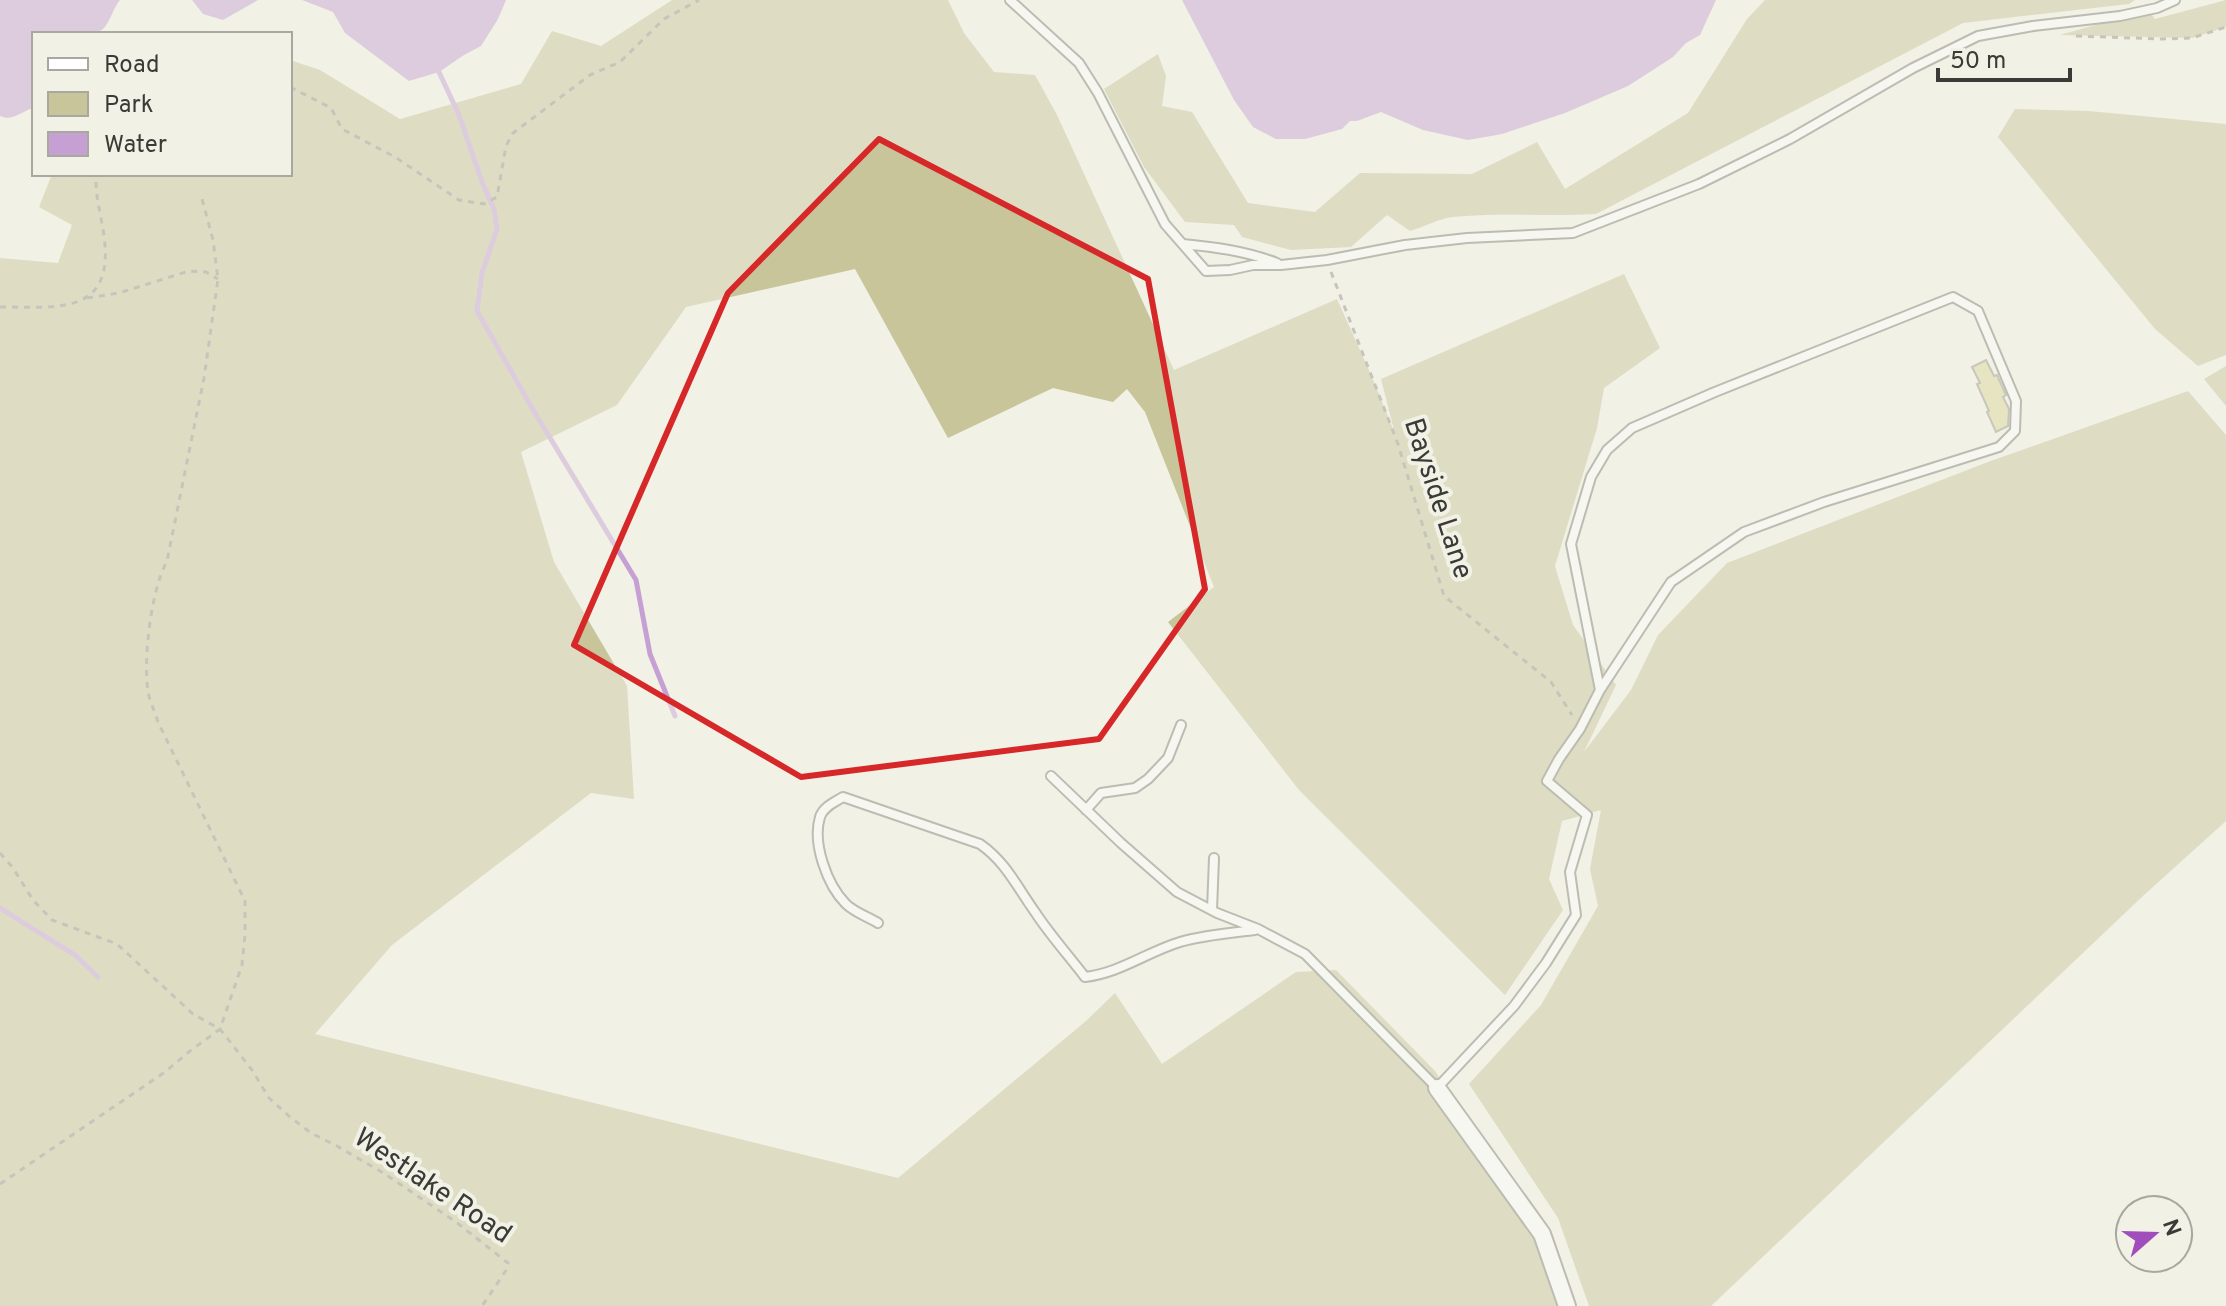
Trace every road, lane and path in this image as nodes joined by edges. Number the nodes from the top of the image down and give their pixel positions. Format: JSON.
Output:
{"nodes":[{"id":1,"x":699,"y":0,"type":"edge"},
{"id":2,"x":1010,"y":0,"type":"edge"},
{"id":3,"x":2175,"y":0,"type":"edge"},
{"id":4,"x":2226,"y":27,"type":"edge"},
{"id":5,"x":2072,"y":36,"type":"dead end"},
{"id":6,"x":292,"y":88,"type":"edge"},
{"id":7,"x":96,"y":176,"type":"edge"},
{"id":8,"x":201,"y":195,"type":"dead end"},
{"id":9,"x":1183,"y":244,"type":"junction"},
{"id":10,"x":1281,"y":265,"type":"junction"},
{"id":11,"x":1332,"y":274,"type":"dead end"},
{"id":12,"x":218,"y":279,"type":"junction"},
{"id":13,"x":87,"y":298,"type":"junction"},
{"id":14,"x":0,"y":307,"type":"edge"},
{"id":15,"x":1600,"y":690,"type":"junction"},
{"id":16,"x":1181,"y":725,"type":"dead end"},
{"id":17,"x":1580,"y":729,"type":"junction"},
{"id":18,"x":1051,"y":776,"type":"dead end"},
{"id":19,"x":1086,"y":810,"type":"junction"},
{"id":20,"x":0,"y":853,"type":"edge"},
{"id":21,"x":1214,"y":858,"type":"dead end"},
{"id":22,"x":1212,"y":910,"type":"junction"},
{"id":23,"x":878,"y":923,"type":"dead end"},
{"id":24,"x":1258,"y":929,"type":"junction"},
{"id":25,"x":220,"y":1029,"type":"junction"},
{"id":26,"x":1437,"y":1088,"type":"junction"},
{"id":27,"x":0,"y":1184,"type":"edge"},
{"id":28,"x":482,"y":1306,"type":"edge"},
{"id":29,"x":1567,"y":1306,"type":"edge"}],
"edges":[{"from":1,"to":6,"type":"path"},
{"from":2,"to":9,"type":"lane"},
{"from":3,"to":10,"type":"lane"},
{"from":4,"to":5,"type":"path"},
{"from":7,"to":13,"type":"path"},
{"from":8,"to":12,"type":"path"},
{"from":9,"to":10,"type":"lane"},
{"from":9,"to":10,"type":"lane"},
{"from":11,"to":17,"type":"path","name":"Bayside Lane"},
{"from":12,"to":13,"type":"path"},
{"from":12,"to":25,"type":"path"},
{"from":13,"to":14,"type":"path"},
{"from":15,"to":15,"type":"lane"},
{"from":15,"to":17,"type":"lane"},
{"from":16,"to":19,"type":"lane"},
{"from":17,"to":26,"type":"lane"},
{"from":18,"to":19,"type":"lane"},
{"from":19,"to":22,"type":"lane"},
{"from":20,"to":25,"type":"path"},
{"from":21,"to":22,"type":"lane"},
{"from":22,"to":24,"type":"lane"},
{"from":23,"to":24,"type":"lane"},
{"from":24,"to":26,"type":"lane"},
{"from":25,"to":27,"type":"path"},
{"from":25,"to":28,"type":"path","name":"Westlake Road"},
{"from":26,"to":29,"type":"street"}]}
